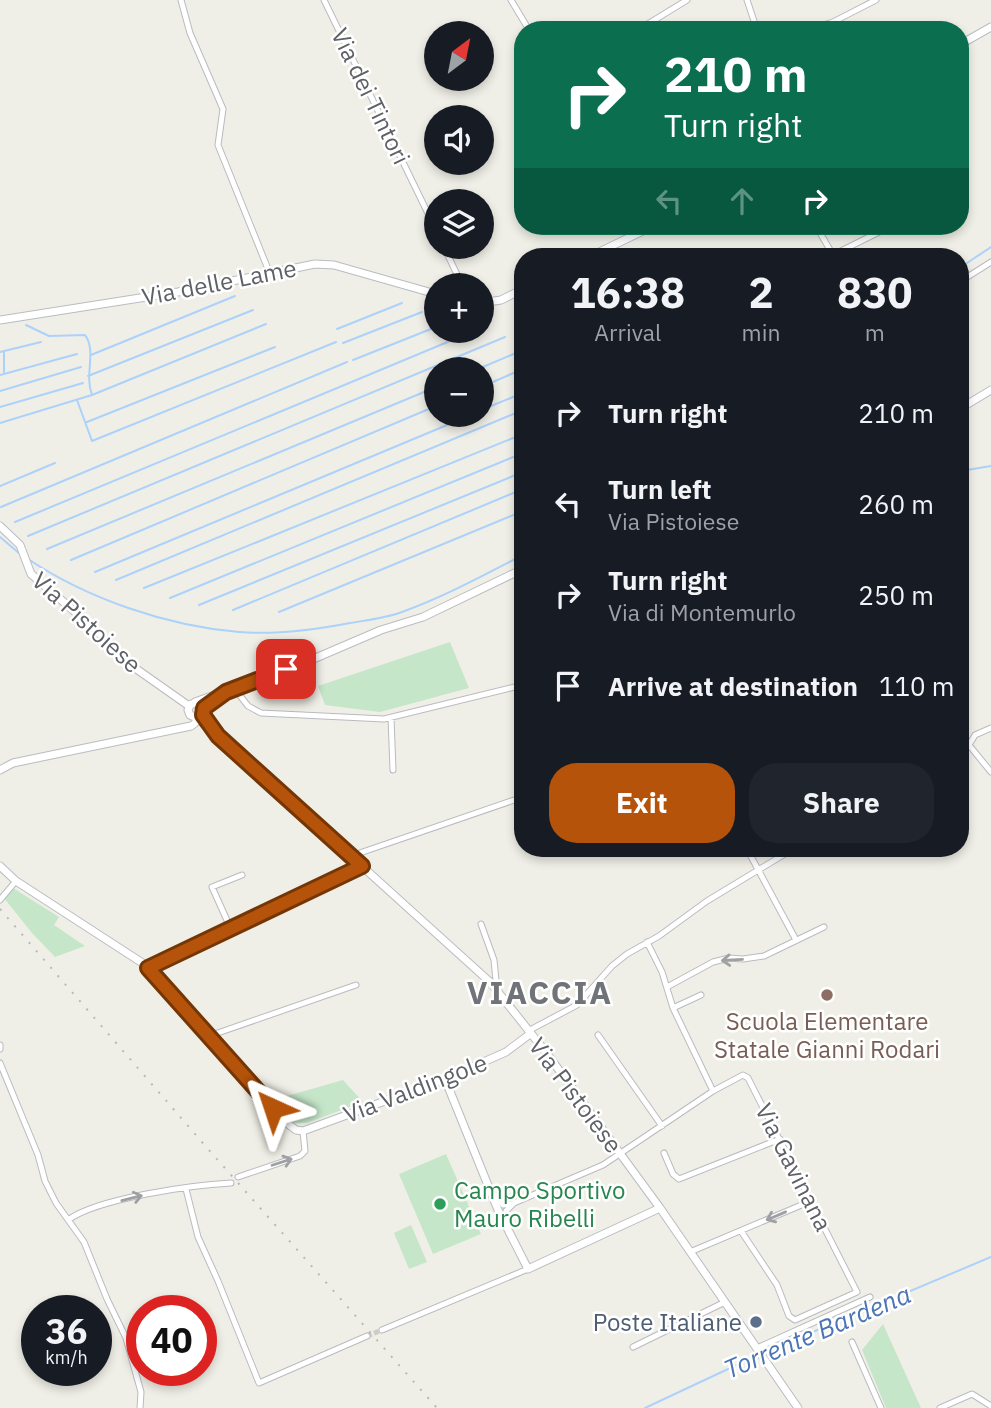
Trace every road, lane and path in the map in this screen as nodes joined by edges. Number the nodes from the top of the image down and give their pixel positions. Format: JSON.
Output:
{"nodes":[{"id":1,"x":181,"y":0,"type":"edge"},
{"id":2,"x":324,"y":0,"type":"edge"},
{"id":3,"x":512,"y":0,"type":"edge"},
{"id":4,"x":687,"y":0,"type":"edge"},
{"id":5,"x":747,"y":0,"type":"edge"},
{"id":6,"x":876,"y":0,"type":"edge"},
{"id":7,"x":524,"y":21,"type":"edge"},
{"id":8,"x":653,"y":21,"type":"edge"},
{"id":9,"x":754,"y":21,"type":"edge"},
{"id":10,"x":835,"y":21,"type":"edge"},
{"id":11,"x":991,"y":27,"type":"edge"},
{"id":12,"x":969,"y":39,"type":"edge"},
{"id":13,"x":424,"y":205,"type":"edge"},
{"id":14,"x":634,"y":235,"type":"edge"},
{"id":15,"x":873,"y":235,"type":"edge"},
{"id":16,"x":607,"y":248,"type":"edge"},
{"id":17,"x":847,"y":248,"type":"edge"},
{"id":18,"x":991,"y":262,"type":"edge"},
{"id":19,"x":270,"y":274,"type":"junction"},
{"id":20,"x":969,"y":276,"type":"edge"},
{"id":21,"x":424,"y":291,"type":"edge"},
{"id":22,"x":514,"y":293,"type":"edge"},
{"id":23,"x":494,"y":302,"type":"edge"},
{"id":24,"x":0,"y":320,"type":"edge"},
{"id":25,"x":991,"y":390,"type":"edge"},
{"id":26,"x":969,"y":403,"type":"edge"},
{"id":27,"x":0,"y":526,"type":"edge"},
{"id":28,"x":514,"y":573,"type":"edge"},
{"id":29,"x":514,"y":687,"type":"edge"},
{"id":30,"x":235,"y":689,"type":"junction"},
{"id":31,"x":226,"y":692,"type":"junction"},
{"id":32,"x":192,"y":704,"type":"junction"},
{"id":33,"x":198,"y":714,"type":"junction"},
{"id":34,"x":391,"y":718,"type":"junction"},
{"id":35,"x":991,"y":728,"type":"edge"},
{"id":36,"x":970,"y":745,"type":"joint"},
{"id":37,"x":0,"y":770,"type":"edge"},
{"id":38,"x":393,"y":770,"type":"dead end"},
{"id":39,"x":991,"y":772,"type":"edge"},
{"id":40,"x":514,"y":800,"type":"edge"},
{"id":41,"x":351,"y":856,"type":"junction"},
{"id":42,"x":751,"y":857,"type":"edge"},
{"id":43,"x":780,"y":857,"type":"edge"},
{"id":44,"x":0,"y":866,"type":"edge"},
{"id":45,"x":362,"y":866,"type":"junction"},
{"id":46,"x":758,"y":870,"type":"junction"},
{"id":47,"x":242,"y":875,"type":"dead end"},
{"id":48,"x":16,"y":881,"type":"junction"},
{"id":49,"x":0,"y":900,"type":"edge"},
{"id":50,"x":481,"y":924,"type":"dead end"},
{"id":51,"x":230,"y":927,"type":"junction"},
{"id":52,"x":824,"y":927,"type":"dead end"},
{"id":53,"x":796,"y":940,"type":"junction"},
{"id":54,"x":647,"y":942,"type":"junction"},
{"id":55,"x":148,"y":968,"type":"junction"},
{"id":56,"x":356,"y":985,"type":"dead end"},
{"id":57,"x":667,"y":987,"type":"junction"},
{"id":58,"x":497,"y":990,"type":"junction"},
{"id":59,"x":701,"y":995,"type":"dead end"},
{"id":60,"x":673,"y":1008,"type":"junction"},
{"id":61,"x":529,"y":1032,"type":"junction"},
{"id":62,"x":598,"y":1035,"type":"dead end"},
{"id":63,"x":209,"y":1036,"type":"junction"},
{"id":64,"x":0,"y":1063,"type":"edge"},
{"id":65,"x":445,"y":1079,"type":"junction"},
{"id":66,"x":713,"y":1091,"type":"junction"},
{"id":67,"x":662,"y":1126,"type":"junction"},
{"id":68,"x":303,"y":1131,"type":"junction"},
{"id":69,"x":780,"y":1139,"type":"junction"},
{"id":70,"x":664,"y":1153,"type":"dead end"},
{"id":71,"x":621,"y":1155,"type":"junction"},
{"id":72,"x":238,"y":1177,"type":"dead end"},
{"id":73,"x":231,"y":1183,"type":"dead end"},
{"id":74,"x":488,"y":1186,"type":"junction"},
{"id":75,"x":186,"y":1189,"type":"junction"},
{"id":76,"x":811,"y":1201,"type":"junction"},
{"id":77,"x":514,"y":1203,"type":"junction"},
{"id":78,"x":660,"y":1208,"type":"junction"},
{"id":79,"x":68,"y":1220,"type":"junction"},
{"id":80,"x":506,"y":1225,"type":"junction"},
{"id":81,"x":741,"y":1231,"type":"junction"},
{"id":82,"x":690,"y":1252,"type":"junction"},
{"id":83,"x":528,"y":1269,"type":"junction"},
{"id":84,"x":870,"y":1297,"type":"dead end"},
{"id":85,"x":725,"y":1302,"type":"junction"},
{"id":86,"x":382,"y":1330,"type":"tunnel mouth"},
{"id":87,"x":367,"y":1336,"type":"tunnel mouth"},
{"id":88,"x":852,"y":1342,"type":"dead end"},
{"id":89,"x":633,"y":1347,"type":"dead end"},
{"id":90,"x":758,"y":1350,"type":"junction"},
{"id":91,"x":991,"y":1406,"type":"edge"},
{"id":92,"x":140,"y":1408,"type":"edge"},
{"id":93,"x":798,"y":1408,"type":"edge"},
{"id":94,"x":881,"y":1408,"type":"edge"},
{"id":95,"x":940,"y":1408,"type":"edge"}],
"edges":[{"from":1,"to":19,"type":"street"},
{"from":2,"to":13,"type":"street","name":"Via dei Tintori"},
{"from":3,"to":7,"type":"street"},
{"from":4,"to":8,"type":"street"},
{"from":5,"to":9,"type":"street"},
{"from":6,"to":10,"type":"street"},
{"from":11,"to":12,"type":"street"},
{"from":14,"to":16,"type":"street"},
{"from":15,"to":17,"type":"street"},
{"from":18,"to":20,"type":"street"},
{"from":19,"to":21,"type":"street","name":"Via delle Lame"},
{"from":19,"to":24,"type":"street","name":"Via delle Lame"},
{"from":22,"to":23,"type":"street"},
{"from":25,"to":26,"type":"street"},
{"from":27,"to":32,"type":"street","name":"Via Pistoiese"},
{"from":28,"to":30,"type":"street"},
{"from":29,"to":34,"type":"street"},
{"from":30,"to":31,"type":"street"},
{"from":30,"to":34,"type":"street"},
{"from":31,"to":32,"type":"street"},
{"from":31,"to":33,"type":"street"},
{"from":32,"to":33,"type":"street"},
{"from":32,"to":33,"type":"street","name":"Via Pistoiese"},
{"from":33,"to":37,"type":"street"},
{"from":33,"to":41,"type":"street","name":"Via Pistoiese"},
{"from":34,"to":38,"type":"street"},
{"from":35,"to":36,"type":"street"},
{"from":36,"to":39,"type":"street"},
{"from":40,"to":41,"type":"street"},
{"from":41,"to":45,"type":"street","name":"Via Pistoiese"},
{"from":42,"to":46,"type":"street"},
{"from":43,"to":46,"type":"street"},
{"from":44,"to":48,"type":"street"},
{"from":45,"to":51,"type":"street"},
{"from":45,"to":58,"type":"street","name":"Via Pistoiese"},
{"from":46,"to":53,"type":"street"},
{"from":46,"to":54,"type":"street"},
{"from":47,"to":51,"type":"street"},
{"from":48,"to":49,"type":"street"},
{"from":48,"to":55,"type":"street"},
{"from":50,"to":58,"type":"street"},
{"from":51,"to":55,"type":"street"},
{"from":52,"to":53,"type":"street"},
{"from":53,"to":57,"type":"street","one_way":true},
{"from":54,"to":57,"type":"street"},
{"from":54,"to":61,"type":"street"},
{"from":55,"to":63,"type":"street"},
{"from":56,"to":63,"type":"street"},
{"from":57,"to":60,"type":"street"},
{"from":58,"to":61,"type":"street","name":"Via Pistoiese"},
{"from":59,"to":60,"type":"street"},
{"from":60,"to":66,"type":"street"},
{"from":61,"to":65,"type":"street","name":"Via Valdingole"},
{"from":61,"to":71,"type":"street","name":"Via Pistoiese"},
{"from":62,"to":67,"type":"street"},
{"from":63,"to":68,"type":"street"},
{"from":64,"to":79,"type":"street"},
{"from":65,"to":68,"type":"street","name":"Via Valdingole"},
{"from":65,"to":74,"type":"street"},
{"from":66,"to":67,"type":"street"},
{"from":66,"to":69,"type":"street","name":"Via Gavinana"},
{"from":67,"to":71,"type":"street"},
{"from":72,"to":68,"type":"street","one_way":true},
{"from":69,"to":70,"type":"street"},
{"from":69,"to":76,"type":"street","name":"Via Gavinana"},
{"from":71,"to":77,"type":"street"},
{"from":71,"to":78,"type":"street","name":"Via Pistoiese"},
{"from":73,"to":75,"type":"street"},
{"from":74,"to":77,"type":"street"},
{"from":74,"to":80,"type":"street"},
{"from":79,"to":75,"type":"street","one_way":true},
{"from":75,"to":87,"type":"street"},
{"from":76,"to":81,"type":"street","one_way":true},
{"from":76,"to":81,"type":"street","name":"Via Gavinana"},
{"from":77,"to":80,"type":"street"},
{"from":78,"to":82,"type":"street","name":"Via Pistoiese"},
{"from":78,"to":83,"type":"street"},
{"from":79,"to":92,"type":"street"},
{"from":80,"to":83,"type":"street"},
{"from":81,"to":82,"type":"street"},
{"from":82,"to":85,"type":"street","name":"Via Pistoiese"},
{"from":83,"to":86,"type":"street"},
{"from":84,"to":90,"type":"street"},
{"from":85,"to":89,"type":"street"},
{"from":85,"to":90,"type":"street","name":"Via Pistoiese"},
{"from":88,"to":94,"type":"street"},
{"from":90,"to":93,"type":"street","name":"Via Pistoiese"},
{"from":91,"to":95,"type":"street"}]}
